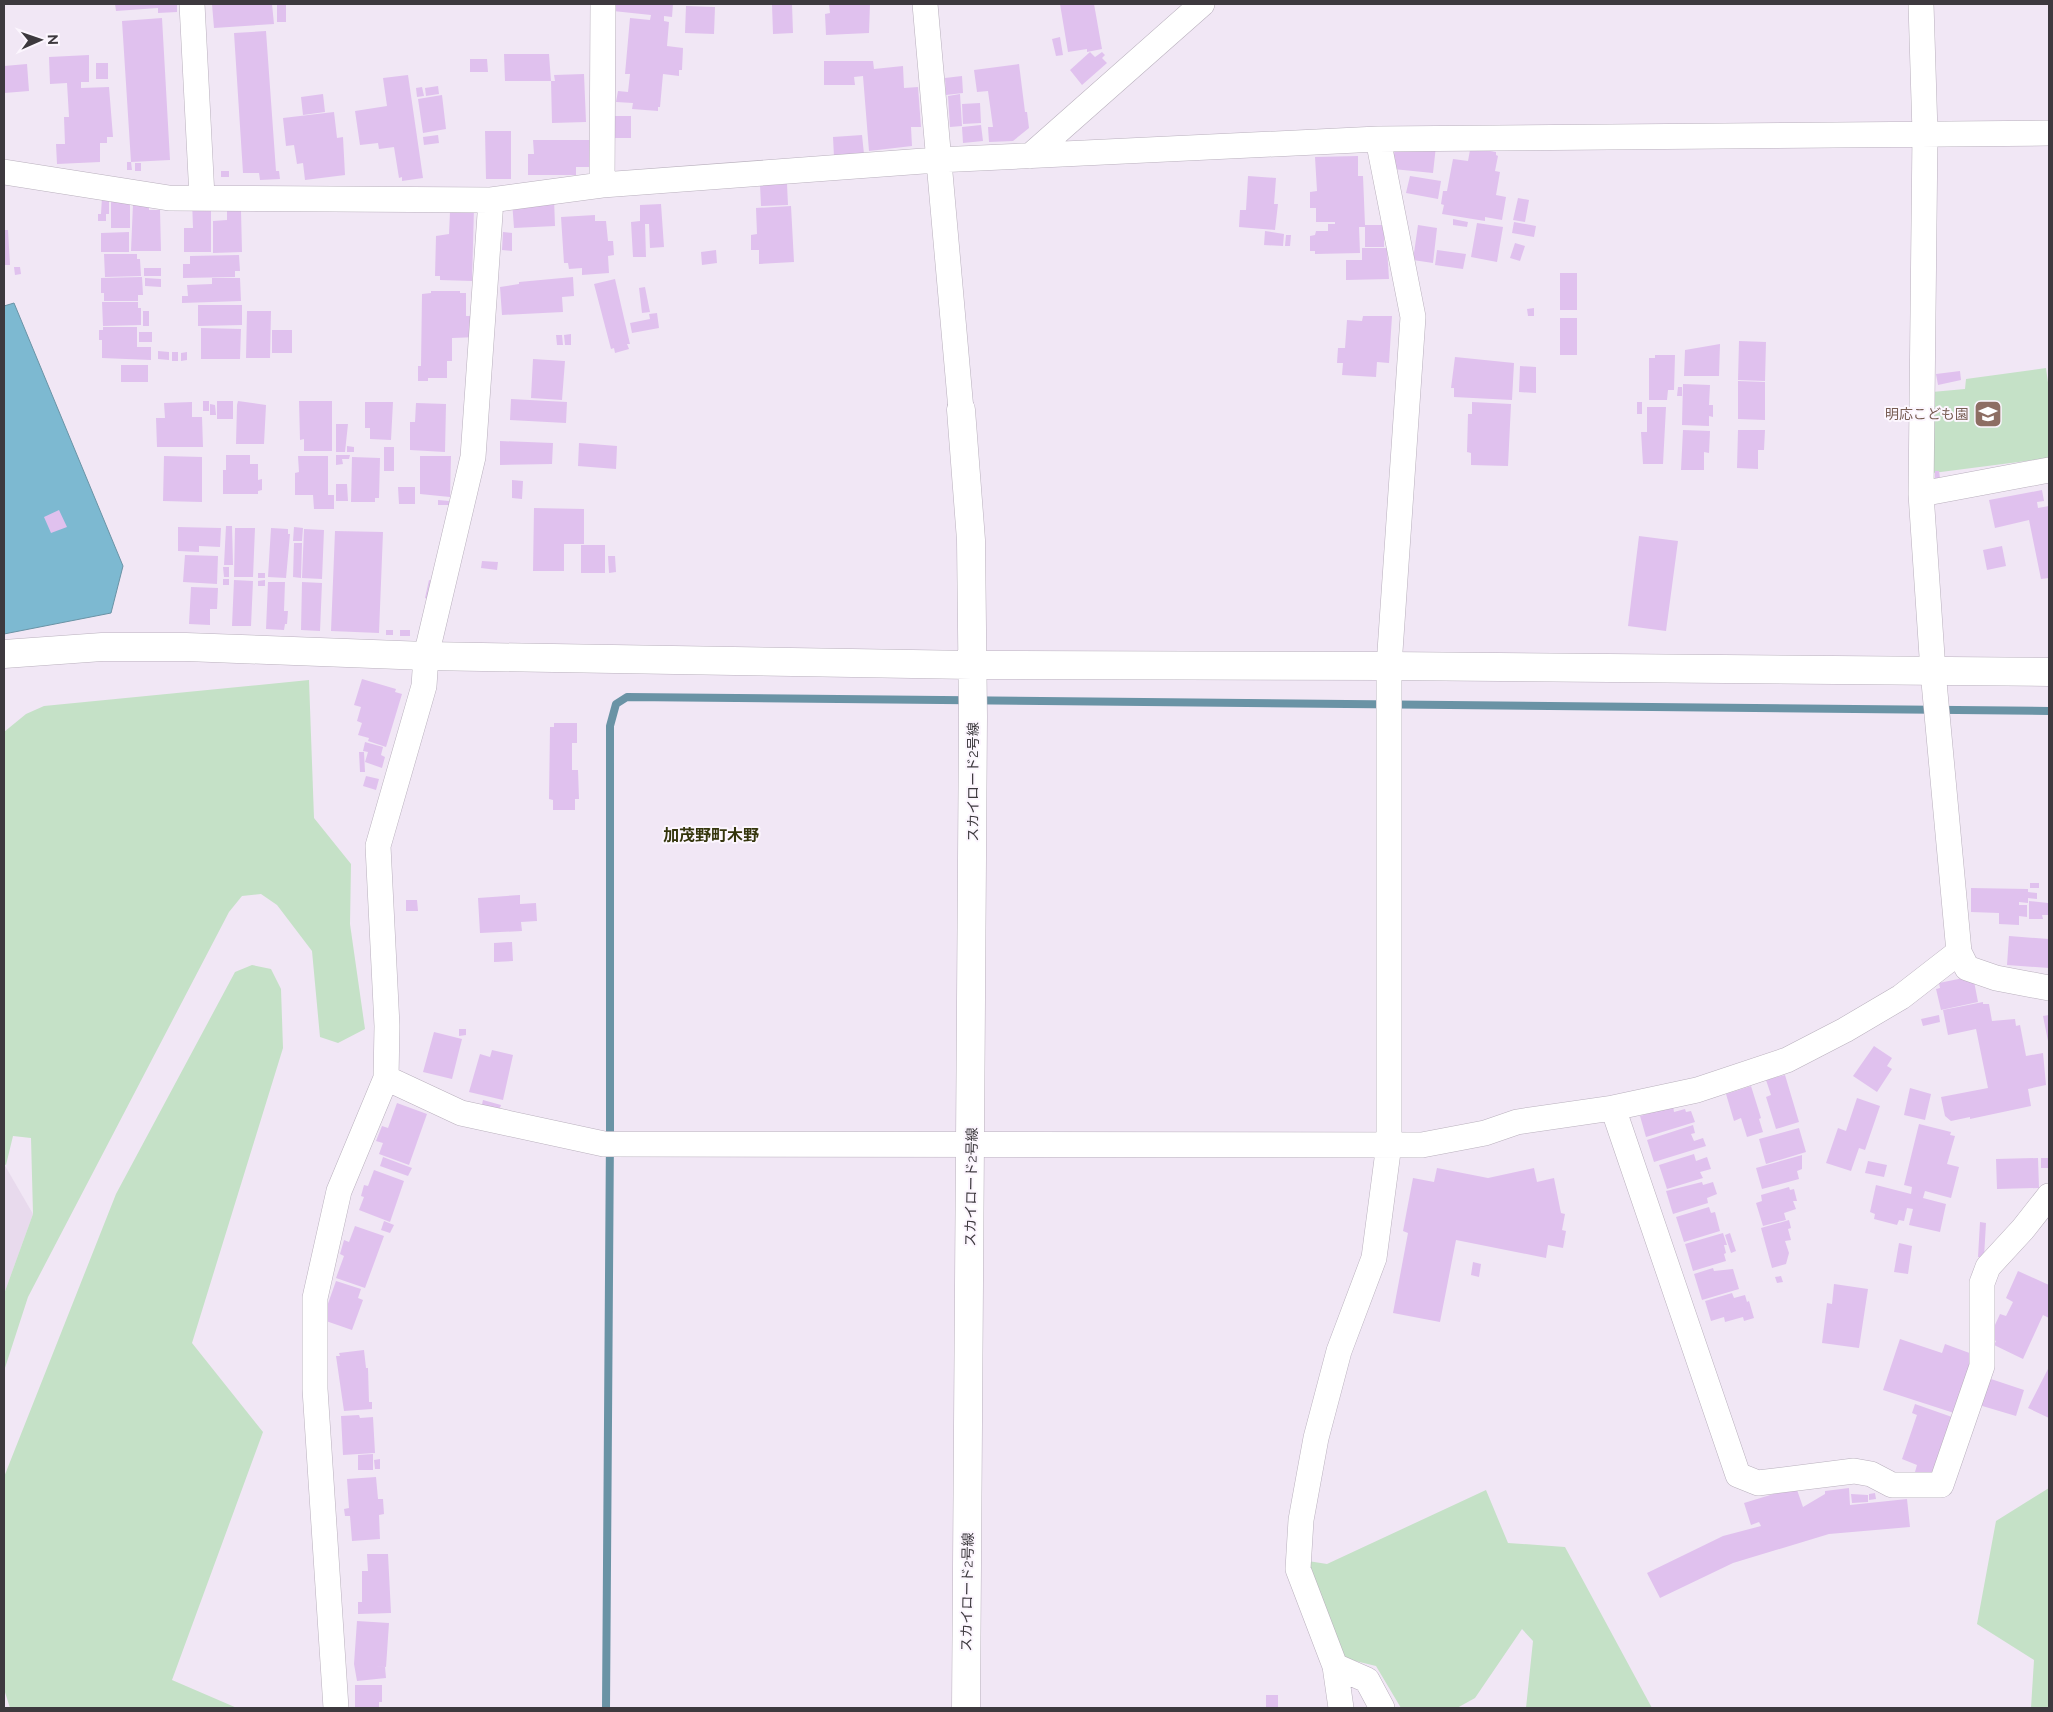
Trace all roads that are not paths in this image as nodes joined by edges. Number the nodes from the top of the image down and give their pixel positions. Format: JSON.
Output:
{"nodes":[{"id":1,"x":192,"y":4,"type":"edge"},
{"id":2,"x":603,"y":4,"type":"edge"},
{"id":3,"x":925,"y":4,"type":"edge"},
{"id":4,"x":1202,"y":4,"type":"edge"},
{"id":5,"x":1921,"y":4,"type":"edge"},
{"id":6,"x":2049,"y":133,"type":"edge"},
{"id":7,"x":1925,"y":134,"type":"junction"},
{"id":8,"x":1378,"y":139,"type":"junction"},
{"id":9,"x":1030,"y":156,"type":"junction"},
{"id":10,"x":937,"y":160,"type":"junction"},
{"id":11,"x":4,"y":172,"type":"edge"},
{"id":12,"x":602,"y":185,"type":"junction"},
{"id":13,"x":202,"y":197,"type":"junction"},
{"id":14,"x":491,"y":200,"type":"junction"},
{"id":15,"x":961,"y":410,"type":"joint"},
{"id":16,"x":2049,"y":470,"type":"edge"},
{"id":17,"x":1921,"y":494,"type":"junction"},
{"id":18,"x":4,"y":654,"type":"edge"},
{"id":19,"x":426,"y":656,"type":"junction"},
{"id":20,"x":1389,"y":666,"type":"junction"},
{"id":21,"x":1933,"y":672,"type":"junction"},
{"id":22,"x":2049,"y":672,"type":"edge"},
{"id":23,"x":972,"y":677,"type":"junction"},
{"id":24,"x":1959,"y":952,"type":"junction"},
{"id":25,"x":2049,"y":988,"type":"edge"},
{"id":26,"x":386,"y":1078,"type":"junction"},
{"id":27,"x":1613,"y":1108,"type":"junction"},
{"id":28,"x":1389,"y":1144,"type":"junction"},
{"id":29,"x":972,"y":1145,"type":"junction"},
{"id":30,"x":2049,"y":1196,"type":"edge"},
{"id":31,"x":1335,"y":1666,"type":"junction"},
{"id":32,"x":336,"y":1708,"type":"edge"},
{"id":33,"x":966,"y":1708,"type":"edge"},
{"id":34,"x":1341,"y":1708,"type":"edge"},
{"id":35,"x":1382,"y":1708,"type":"edge"}],
"edges":[{"from":1,"to":13,"type":"street"},
{"from":2,"to":12,"type":"street"},
{"from":3,"to":10,"type":"street"},
{"from":4,"to":9,"type":"street"},
{"from":5,"to":7,"type":"street"},
{"from":6,"to":7,"type":"street"},
{"from":7,"to":8,"type":"street"},
{"from":7,"to":17,"type":"street"},
{"from":8,"to":9,"type":"street"},
{"from":8,"to":20,"type":"street"},
{"from":9,"to":10,"type":"street"},
{"from":10,"to":12,"type":"street"},
{"from":10,"to":15,"type":"street"},
{"from":11,"to":13,"type":"street"},
{"from":12,"to":14,"type":"street"},
{"from":13,"to":14,"type":"street"},
{"from":14,"to":19,"type":"street"},
{"from":15,"to":23,"type":"street","name":"スカイロード2号線"},
{"from":16,"to":17,"type":"street"},
{"from":17,"to":21,"type":"street"},
{"from":18,"to":19,"type":"street"},
{"from":19,"to":23,"type":"street"},
{"from":19,"to":26,"type":"street"},
{"from":20,"to":21,"type":"street"},
{"from":20,"to":23,"type":"street"},
{"from":20,"to":28,"type":"street"},
{"from":21,"to":22,"type":"street"},
{"from":21,"to":24,"type":"street"},
{"from":23,"to":29,"type":"street","name":"スカイロード2号線"},
{"from":24,"to":25,"type":"street"},
{"from":24,"to":27,"type":"street"},
{"from":26,"to":29,"type":"street"},
{"from":26,"to":32,"type":"street"},
{"from":27,"to":28,"type":"street"},
{"from":27,"to":30,"type":"street"},
{"from":28,"to":29,"type":"street"},
{"from":28,"to":31,"type":"street"},
{"from":29,"to":33,"type":"street","name":"スカイロード2号線"},
{"from":31,"to":34,"type":"street"},
{"from":31,"to":35,"type":"street"}]}
